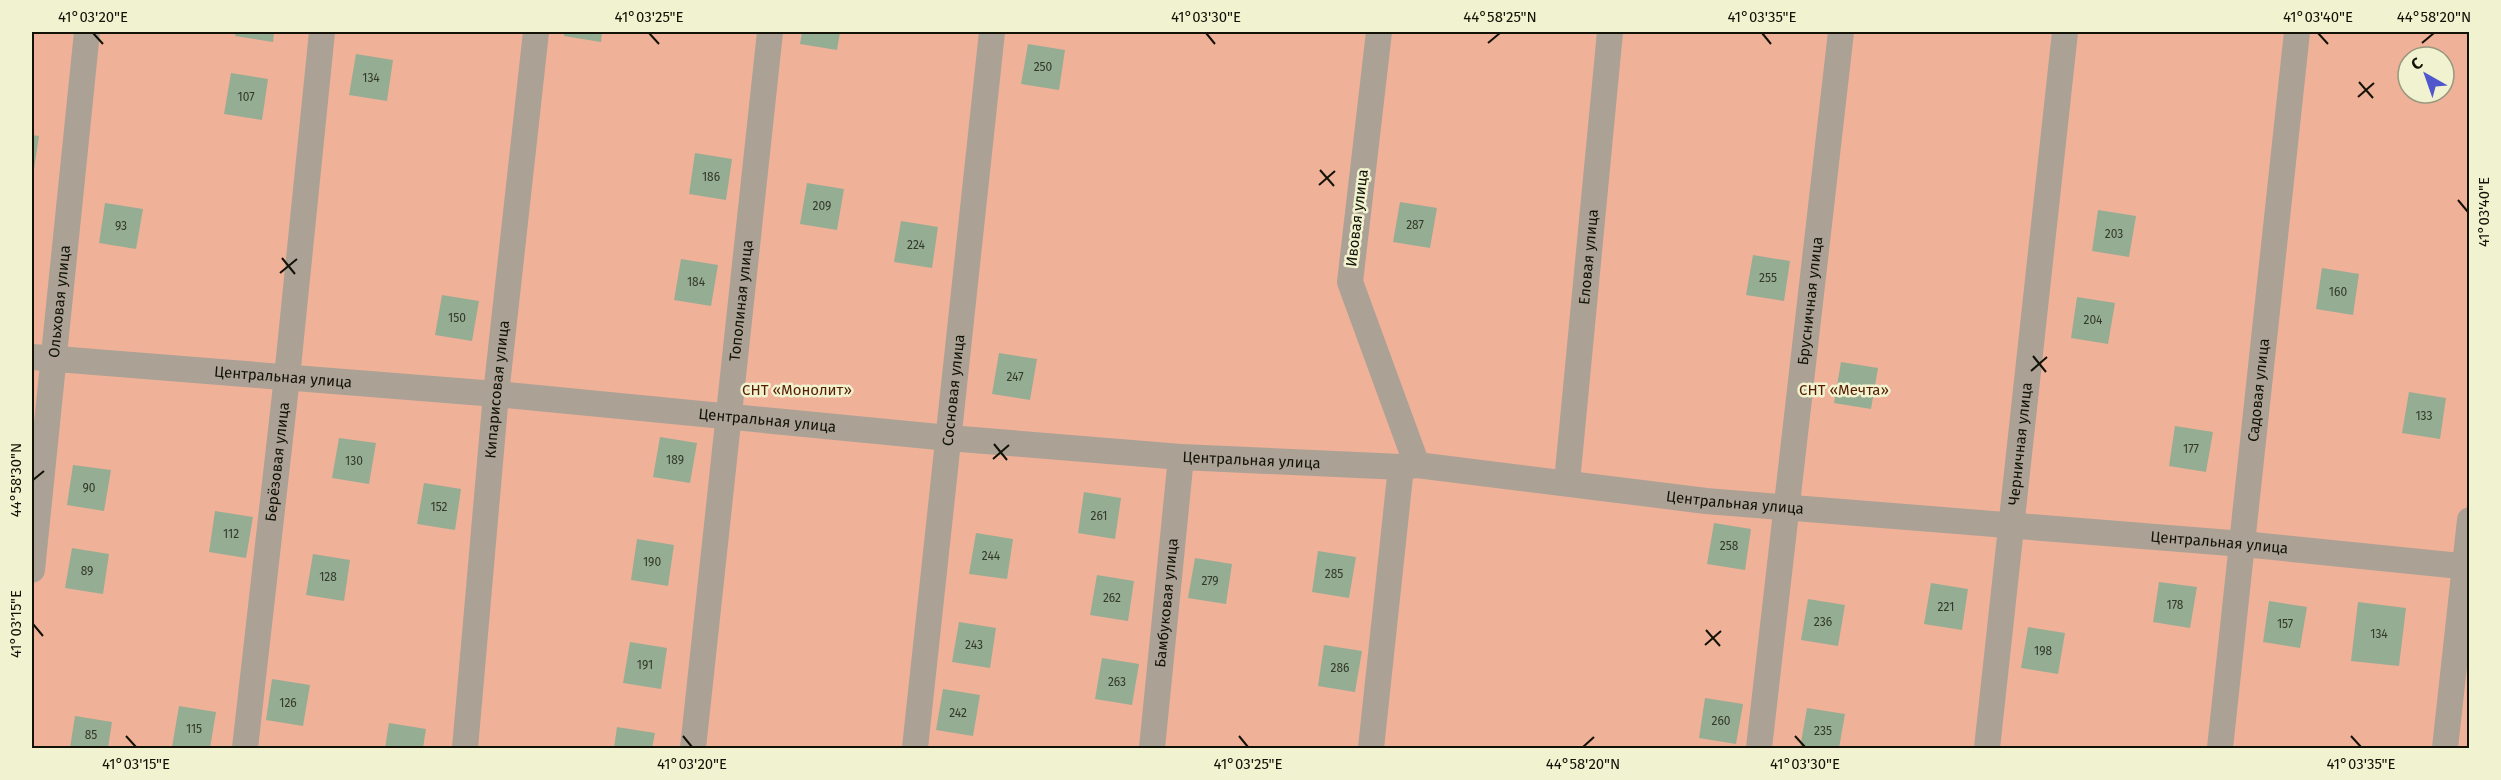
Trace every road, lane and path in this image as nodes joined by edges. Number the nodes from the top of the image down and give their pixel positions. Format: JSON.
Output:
{"nodes":[{"id":1,"x":87,"y":32,"type":"edge"},
{"id":2,"x":322,"y":32,"type":"edge"},
{"id":3,"x":536,"y":32,"type":"edge"},
{"id":4,"x":770,"y":32,"type":"edge"},
{"id":5,"x":992,"y":32,"type":"edge"},
{"id":6,"x":1379,"y":32,"type":"edge"},
{"id":7,"x":1610,"y":32,"type":"edge"},
{"id":8,"x":1841,"y":32,"type":"edge"},
{"id":9,"x":2066,"y":32,"type":"edge"},
{"id":10,"x":2297,"y":32,"type":"edge"},
{"id":11,"x":43,"y":358,"type":"edge"},
{"id":12,"x":287,"y":377,"type":"junction"},
{"id":13,"x":496,"y":394,"type":"junction"},
{"id":14,"x":728,"y":417,"type":"junction"},
{"id":15,"x":949,"y":438,"type":"junction"},
{"id":16,"x":1181,"y":457,"type":"junction"},
{"id":17,"x":1409,"y":466,"type":"junction"},
{"id":18,"x":1567,"y":482,"type":"junction"},
{"id":19,"x":1786,"y":507,"type":"junction"},
{"id":20,"x":2469,"y":520,"type":"edge"},
{"id":21,"x":2011,"y":526,"type":"junction"},
{"id":22,"x":2243,"y":544,"type":"junction"},
{"id":23,"x":2467,"y":567,"type":"edge"},
{"id":24,"x":32,"y":570,"type":"edge"},
{"id":25,"x":245,"y":748,"type":"edge"},
{"id":26,"x":465,"y":748,"type":"edge"},
{"id":27,"x":693,"y":748,"type":"edge"},
{"id":28,"x":915,"y":748,"type":"edge"},
{"id":29,"x":1152,"y":748,"type":"edge"},
{"id":30,"x":1371,"y":748,"type":"edge"},
{"id":31,"x":1759,"y":748,"type":"edge"},
{"id":32,"x":1986,"y":748,"type":"edge"},
{"id":33,"x":2220,"y":748,"type":"edge"},
{"id":34,"x":2445,"y":748,"type":"edge"}],
"edges":[{"from":1,"to":11,"type":"street","name":"Ольховая улица"},
{"from":2,"to":12,"type":"street","name":"Берёзовая улица"},
{"from":3,"to":13,"type":"street","name":"Кипарисовая улица"},
{"from":4,"to":14,"type":"street","name":"Тополиная улица"},
{"from":5,"to":15,"type":"street","name":"Сосновая улица"},
{"from":6,"to":17,"type":"street","name":"Ивовая улица"},
{"from":7,"to":18,"type":"street","name":"Еловая улица"},
{"from":8,"to":19,"type":"street","name":"Брусничная улица"},
{"from":9,"to":21,"type":"street","name":"Черничная улица"},
{"from":10,"to":22,"type":"street","name":"Садовая улица"},
{"from":11,"to":12,"type":"street","name":"Центральная улица"},
{"from":11,"to":24,"type":"street","name":"Ольховая улица"},
{"from":12,"to":13,"type":"street","name":"Центральная улица"},
{"from":12,"to":25,"type":"street","name":"Берёзовая улица"},
{"from":13,"to":14,"type":"street","name":"Центральная улица"},
{"from":13,"to":26,"type":"street","name":"Кипарисовая улица"},
{"from":14,"to":15,"type":"street","name":"Центральная улица"},
{"from":14,"to":27,"type":"street","name":"Тополиная улица"},
{"from":15,"to":16,"type":"street","name":"Центральная улица"},
{"from":15,"to":28,"type":"street","name":"Сосновая улица"},
{"from":16,"to":17,"type":"street","name":"Центральная улица"},
{"from":16,"to":29,"type":"street","name":"Бамбуковая улица"},
{"from":17,"to":18,"type":"street","name":"Центральная улица"},
{"from":17,"to":30,"type":"street","name":"Ивовая улица"},
{"from":18,"to":19,"type":"street","name":"Центральная улица"},
{"from":19,"to":21,"type":"street","name":"Центральная улица"},
{"from":19,"to":31,"type":"street","name":"Брусничная улица"},
{"from":20,"to":23,"type":"street"},
{"from":21,"to":22,"type":"street","name":"Центральная улица"},
{"from":21,"to":32,"type":"street","name":"Черничная улица"},
{"from":22,"to":23,"type":"street","name":"Центральная улица"},
{"from":22,"to":33,"type":"street","name":"Садовая улица"},
{"from":23,"to":34,"type":"street"}]}
